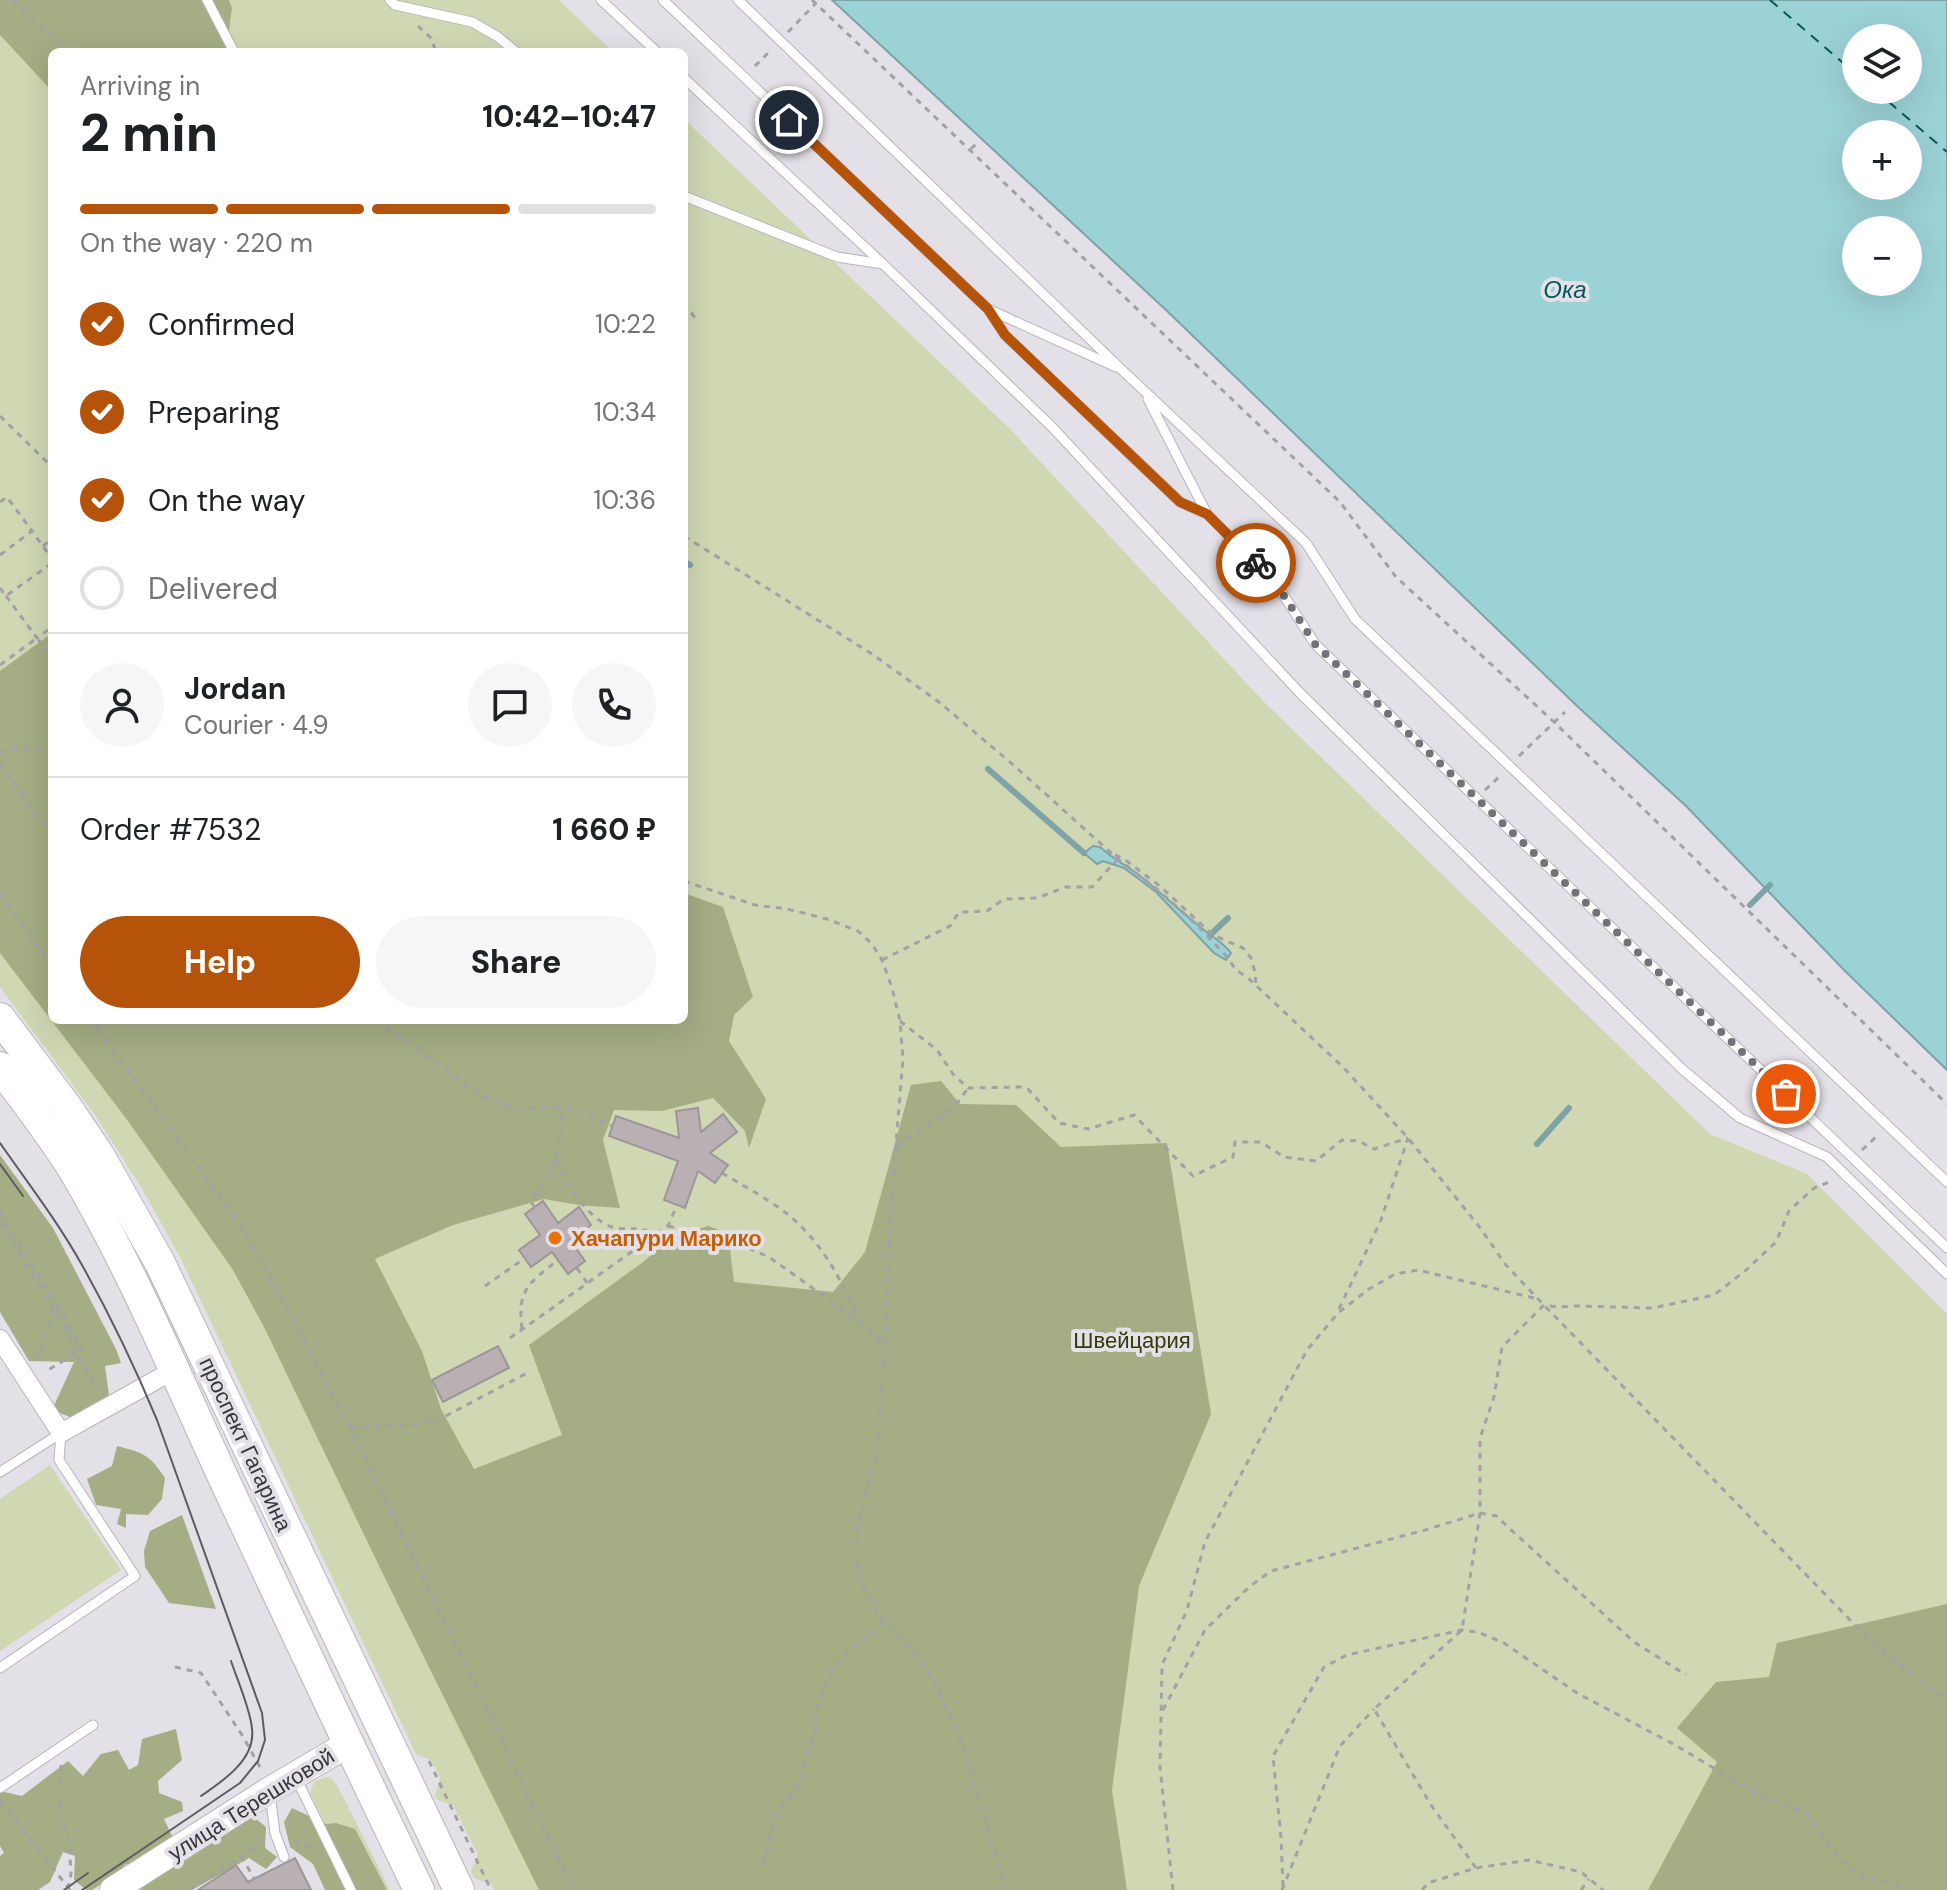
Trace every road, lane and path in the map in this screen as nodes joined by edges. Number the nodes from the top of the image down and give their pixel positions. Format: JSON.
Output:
{"nodes":[{"id":1,"x":13,"y":0,"type":"edge"},
{"id":2,"x":207,"y":0,"type":"edge"},
{"id":3,"x":601,"y":0,"type":"edge"},
{"id":4,"x":663,"y":0,"type":"edge"},
{"id":5,"x":738,"y":0,"type":"edge"},
{"id":6,"x":812,"y":0,"type":"edge"},
{"id":7,"x":393,"y":3,"type":"edge"},
{"id":8,"x":66,"y":48,"type":"edge"},
{"id":9,"x":232,"y":48,"type":"edge"},
{"id":10,"x":435,"y":48,"type":"edge"},
{"id":11,"x":511,"y":48,"type":"edge"},
{"id":12,"x":653,"y":48,"type":"edge"},
{"id":13,"x":688,"y":82,"type":"edge"},
{"id":14,"x":979,"y":141,"type":"dead end"},
{"id":15,"x":971,"y":149,"type":"junction"},
{"id":16,"x":688,"y":198,"type":"edge"},
{"id":17,"x":883,"y":264,"type":"junction"},
{"id":18,"x":688,"y":308,"type":"edge"},
{"id":19,"x":988,"y":309,"type":"junction"},
{"id":20,"x":698,"y":322,"type":"dead end"},
{"id":21,"x":1122,"y":370,"type":"junction"},
{"id":22,"x":1144,"y":391,"type":"junction"},
{"id":23,"x":0,"y":416,"type":"edge"},
{"id":24,"x":48,"y":463,"type":"edge"},
{"id":25,"x":0,"y":502,"type":"edge"},
{"id":26,"x":1207,"y":514,"type":"junction"},
{"id":27,"x":32,"y":531,"type":"junction"},
{"id":28,"x":688,"y":539,"type":"edge"},
{"id":29,"x":48,"y":542,"type":"edge"},
{"id":30,"x":43,"y":546,"type":"junction"},
{"id":31,"x":48,"y":554,"type":"edge"},
{"id":32,"x":0,"y":555,"type":"edge"},
{"id":33,"x":48,"y":564,"type":"edge"},
{"id":34,"x":0,"y":588,"type":"edge"},
{"id":35,"x":6,"y":596,"type":"junction"},
{"id":36,"x":48,"y":630,"type":"edge"},
{"id":37,"x":37,"y":638,"type":"junction"},
{"id":38,"x":48,"y":653,"type":"edge"},
{"id":39,"x":0,"y":665,"type":"edge"},
{"id":40,"x":48,"y":751,"type":"edge"},
{"id":41,"x":0,"y":752,"type":"edge"},
{"id":42,"x":0,"y":763,"type":"edge"},
{"id":43,"x":48,"y":829,"type":"edge"},
{"id":44,"x":1112,"y":853,"type":"junction"},
{"id":45,"x":1118,"y":859,"type":"junction"},
{"id":46,"x":688,"y":882,"type":"edge"},
{"id":47,"x":0,"y":893,"type":"edge"},
{"id":48,"x":48,"y":960,"type":"edge"},
{"id":49,"x":882,"y":960,"type":"junction"},
{"id":50,"x":1256,"y":985,"type":"junction"},
{"id":51,"x":0,"y":1018,"type":"edge"},
{"id":52,"x":900,"y":1021,"type":"junction"},
{"id":53,"x":94,"y":1024,"type":"edge"},
{"id":54,"x":100,"y":1024,"type":"edge"},
{"id":55,"x":382,"y":1024,"type":"edge"},
{"id":56,"x":96,"y":1027,"type":"junction"},
{"id":57,"x":0,"y":1067,"type":"edge"},
{"id":58,"x":968,"y":1088,"type":"junction"},
{"id":59,"x":1947,"y":1104,"type":"edge"},
{"id":60,"x":563,"y":1108,"type":"junction"},
{"id":61,"x":612,"y":1126,"type":"dead end"},
{"id":62,"x":1888,"y":1126,"type":"junction"},
{"id":63,"x":1408,"y":1138,"type":"junction"},
{"id":64,"x":897,"y":1146,"type":"junction"},
{"id":65,"x":1853,"y":1158,"type":"junction"},
{"id":66,"x":557,"y":1160,"type":"junction"},
{"id":67,"x":722,"y":1173,"type":"dead end"},
{"id":68,"x":1847,"y":1176,"type":"junction"},
{"id":69,"x":1947,"y":1182,"type":"edge"},
{"id":70,"x":677,"y":1205,"type":"dead end"},
{"id":71,"x":535,"y":1207,"type":"dead end"},
{"id":72,"x":0,"y":1212,"type":"edge"},
{"id":73,"x":590,"y":1212,"type":"junction"},
{"id":74,"x":585,"y":1216,"type":"dead end"},
{"id":75,"x":0,"y":1222,"type":"edge"},
{"id":76,"x":668,"y":1226,"type":"junction"},
{"id":77,"x":655,"y":1235,"type":"junction"},
{"id":78,"x":1947,"y":1248,"type":"edge"},
{"id":79,"x":525,"y":1258,"type":"dead end"},
{"id":80,"x":558,"y":1260,"type":"dead end"},
{"id":81,"x":577,"y":1268,"type":"dead end"},
{"id":82,"x":1947,"y":1274,"type":"edge"},
{"id":83,"x":587,"y":1283,"type":"junction"},
{"id":84,"x":485,"y":1286,"type":"dead end"},
{"id":85,"x":1538,"y":1299,"type":"junction"},
{"id":86,"x":1544,"y":1305,"type":"junction"},
{"id":87,"x":55,"y":1310,"type":"junction"},
{"id":88,"x":1338,"y":1313,"type":"junction"},
{"id":89,"x":860,"y":1322,"type":"junction"},
{"id":90,"x":522,"y":1329,"type":"junction"},
{"id":91,"x":510,"y":1338,"type":"dead end"},
{"id":92,"x":0,"y":1339,"type":"edge"},
{"id":93,"x":885,"y":1345,"type":"junction"},
{"id":94,"x":78,"y":1351,"type":"junction"},
{"id":95,"x":174,"y":1370,"type":"junction"},
{"id":96,"x":527,"y":1373,"type":"dead end"},
{"id":97,"x":28,"y":1383,"type":"junction"},
{"id":98,"x":101,"y":1398,"type":"dead end"},
{"id":99,"x":350,"y":1427,"type":"junction"},
{"id":100,"x":61,"y":1433,"type":"junction"},
{"id":101,"x":0,"y":1472,"type":"edge"},
{"id":102,"x":1480,"y":1513,"type":"junction"},
{"id":103,"x":884,"y":1619,"type":"junction"},
{"id":104,"x":1462,"y":1630,"type":"junction"},
{"id":105,"x":175,"y":1667,"type":"dead end"},
{"id":106,"x":0,"y":1668,"type":"edge"},
{"id":107,"x":1686,"y":1675,"type":"dead end"},
{"id":108,"x":1947,"y":1700,"type":"edge"},
{"id":109,"x":1374,"y":1709,"type":"junction"},
{"id":110,"x":1161,"y":1713,"type":"junction"},
{"id":111,"x":93,"y":1725,"type":"dead end"},
{"id":112,"x":348,"y":1744,"type":"junction"},
{"id":113,"x":62,"y":1746,"type":"junction"},
{"id":114,"x":429,"y":1761,"type":"dead end"},
{"id":115,"x":295,"y":1775,"type":"junction"},
{"id":116,"x":0,"y":1788,"type":"edge"},
{"id":117,"x":270,"y":1790,"type":"junction"},
{"id":118,"x":0,"y":1800,"type":"edge"},
{"id":119,"x":241,"y":1856,"type":"dead end"},
{"id":120,"x":284,"y":1857,"type":"dead end"},
{"id":121,"x":764,"y":1865,"type":"dead end"},
{"id":122,"x":1476,"y":1868,"type":"junction"},
{"id":123,"x":1589,"y":1879,"type":"junction"},
{"id":124,"x":255,"y":1880,"type":"dead end"},
{"id":125,"x":1283,"y":1888,"type":"edge"},
{"id":126,"x":69,"y":1889,"type":"edge"},
{"id":127,"x":113,"y":1890,"type":"edge"},
{"id":128,"x":351,"y":1890,"type":"edge"},
{"id":129,"x":419,"y":1890,"type":"edge"},
{"id":130,"x":459,"y":1890,"type":"edge"},
{"id":131,"x":491,"y":1890,"type":"edge"},
{"id":132,"x":574,"y":1890,"type":"edge"},
{"id":133,"x":1007,"y":1890,"type":"edge"},
{"id":134,"x":1173,"y":1890,"type":"edge"},
{"id":135,"x":1422,"y":1890,"type":"edge"},
{"id":136,"x":1581,"y":1890,"type":"edge"},
{"id":137,"x":1603,"y":1890,"type":"edge"},
{"id":138,"x":1907,"y":1890,"type":"edge"}],
"edges":[{"from":1,"to":8,"type":"path"},
{"from":2,"to":9,"type":"lane"},
{"from":3,"to":12,"type":"lane"},
{"from":4,"to":19,"type":"lane"},
{"from":5,"to":21,"type":"lane"},
{"from":6,"to":15,"type":"path"},
{"from":7,"to":10,"type":"path"},
{"from":7,"to":11,"type":"lane"},
{"from":13,"to":17,"type":"lane"},
{"from":14,"to":15,"type":"path"},
{"from":15,"to":59,"type":"path"},
{"from":16,"to":17,"type":"lane"},
{"from":17,"to":68,"type":"lane"},
{"from":18,"to":20,"type":"path"},
{"from":19,"to":21,"type":"lane"},
{"from":19,"to":26,"type":"lane"},
{"from":21,"to":22,"type":"lane"},
{"from":22,"to":26,"type":"lane"},
{"from":22,"to":62,"type":"lane"},
{"from":23,"to":24,"type":"path"},
{"from":25,"to":27,"type":"path"},
{"from":26,"to":65,"type":"lane"},
{"from":27,"to":30,"type":"path"},
{"from":27,"to":32,"type":"path"},
{"from":28,"to":44,"type":"path"},
{"from":29,"to":30,"type":"path"},
{"from":30,"to":31,"type":"path"},
{"from":33,"to":35,"type":"path"},
{"from":34,"to":35,"type":"path"},
{"from":35,"to":37,"type":"path"},
{"from":36,"to":37,"type":"path"},
{"from":37,"to":38,"type":"path"},
{"from":37,"to":39,"type":"path"},
{"from":40,"to":41,"type":"path"},
{"from":42,"to":43,"type":"path"},
{"from":44,"to":45,"type":"path"},
{"from":44,"to":50,"type":"path"},
{"from":45,"to":49,"type":"path"},
{"from":45,"to":50,"type":"path"},
{"from":46,"to":49,"type":"path"},
{"from":47,"to":48,"type":"path"},
{"from":49,"to":52,"type":"path"},
{"from":50,"to":63,"type":"path"},
{"from":51,"to":130,"type":"main road","name":"проспект Гагарина"},
{"from":52,"to":58,"type":"path"},
{"from":52,"to":64,"type":"path"},
{"from":53,"to":56,"type":"path"},
{"from":54,"to":56,"type":"path"},
{"from":55,"to":60,"type":"path"},
{"from":56,"to":99,"type":"path"},
{"from":57,"to":95,"type":"main road","name":"проспект Гагарина"},
{"from":58,"to":63,"type":"path"},
{"from":58,"to":64,"type":"path"},
{"from":60,"to":61,"type":"path"},
{"from":60,"to":66,"type":"path"},
{"from":62,"to":65,"type":"path"},
{"from":62,"to":69,"type":"lane"},
{"from":63,"to":85,"type":"path"},
{"from":63,"to":88,"type":"path"},
{"from":64,"to":93,"type":"path"},
{"from":65,"to":78,"type":"lane"},
{"from":66,"to":71,"type":"path"},
{"from":66,"to":73,"type":"path"},
{"from":67,"to":89,"type":"path"},
{"from":68,"to":82,"type":"lane"},
{"from":68,"to":86,"type":"path"},
{"from":70,"to":76,"type":"path"},
{"from":72,"to":94,"type":"path"},
{"from":73,"to":74,"type":"path"},
{"from":73,"to":77,"type":"path"},
{"from":75,"to":87,"type":"path"},
{"from":76,"to":77,"type":"path"},
{"from":76,"to":89,"type":"path"},
{"from":77,"to":83,"type":"path"},
{"from":79,"to":84,"type":"path"},
{"from":80,"to":90,"type":"path"},
{"from":81,"to":83,"type":"path"},
{"from":83,"to":90,"type":"path"},
{"from":85,"to":86,"type":"path"},
{"from":85,"to":88,"type":"path"},
{"from":86,"to":102,"type":"path"},
{"from":86,"to":108,"type":"path"},
{"from":87,"to":94,"type":"path"},
{"from":87,"to":97,"type":"path"},
{"from":88,"to":110,"type":"path"},
{"from":89,"to":93,"type":"path"},
{"from":90,"to":91,"type":"path"},
{"from":92,"to":97,"type":"street"},
{"from":93,"to":103,"type":"path"},
{"from":94,"to":97,"type":"path"},
{"from":94,"to":98,"type":"path"},
{"from":95,"to":100,"type":"street"},
{"from":95,"to":112,"type":"main road","name":"проспект Гагарина"},
{"from":96,"to":99,"type":"path"},
{"from":97,"to":100,"type":"street"},
{"from":99,"to":132,"type":"path"},
{"from":100,"to":101,"type":"lane"},
{"from":100,"to":106,"type":"lane"},
{"from":102,"to":104,"type":"path"},
{"from":102,"to":107,"type":"path"},
{"from":102,"to":110,"type":"path"},
{"from":103,"to":121,"type":"path"},
{"from":103,"to":133,"type":"path"},
{"from":104,"to":109,"type":"path"},
{"from":104,"to":125,"type":"path"},
{"from":104,"to":138,"type":"path"},
{"from":105,"to":117,"type":"path"},
{"from":109,"to":122,"type":"path"},
{"from":109,"to":125,"type":"path"},
{"from":110,"to":134,"type":"path"},
{"from":111,"to":113,"type":"lane"},
{"from":112,"to":115,"type":"street","name":"улица Терешковой"},
{"from":112,"to":129,"type":"main road","name":"проспект Гагарина"},
{"from":113,"to":116,"type":"lane"},
{"from":113,"to":126,"type":"path"},
{"from":114,"to":131,"type":"path"},
{"from":115,"to":117,"type":"street","name":"улица Терешковой"},
{"from":115,"to":128,"type":"lane"},
{"from":117,"to":120,"type":"lane"},
{"from":117,"to":127,"type":"street","name":"улица Терешковой"},
{"from":118,"to":126,"type":"path"},
{"from":119,"to":124,"type":"path"},
{"from":122,"to":123,"type":"path"},
{"from":122,"to":135,"type":"path"},
{"from":123,"to":136,"type":"path"},
{"from":123,"to":137,"type":"path"}]}
